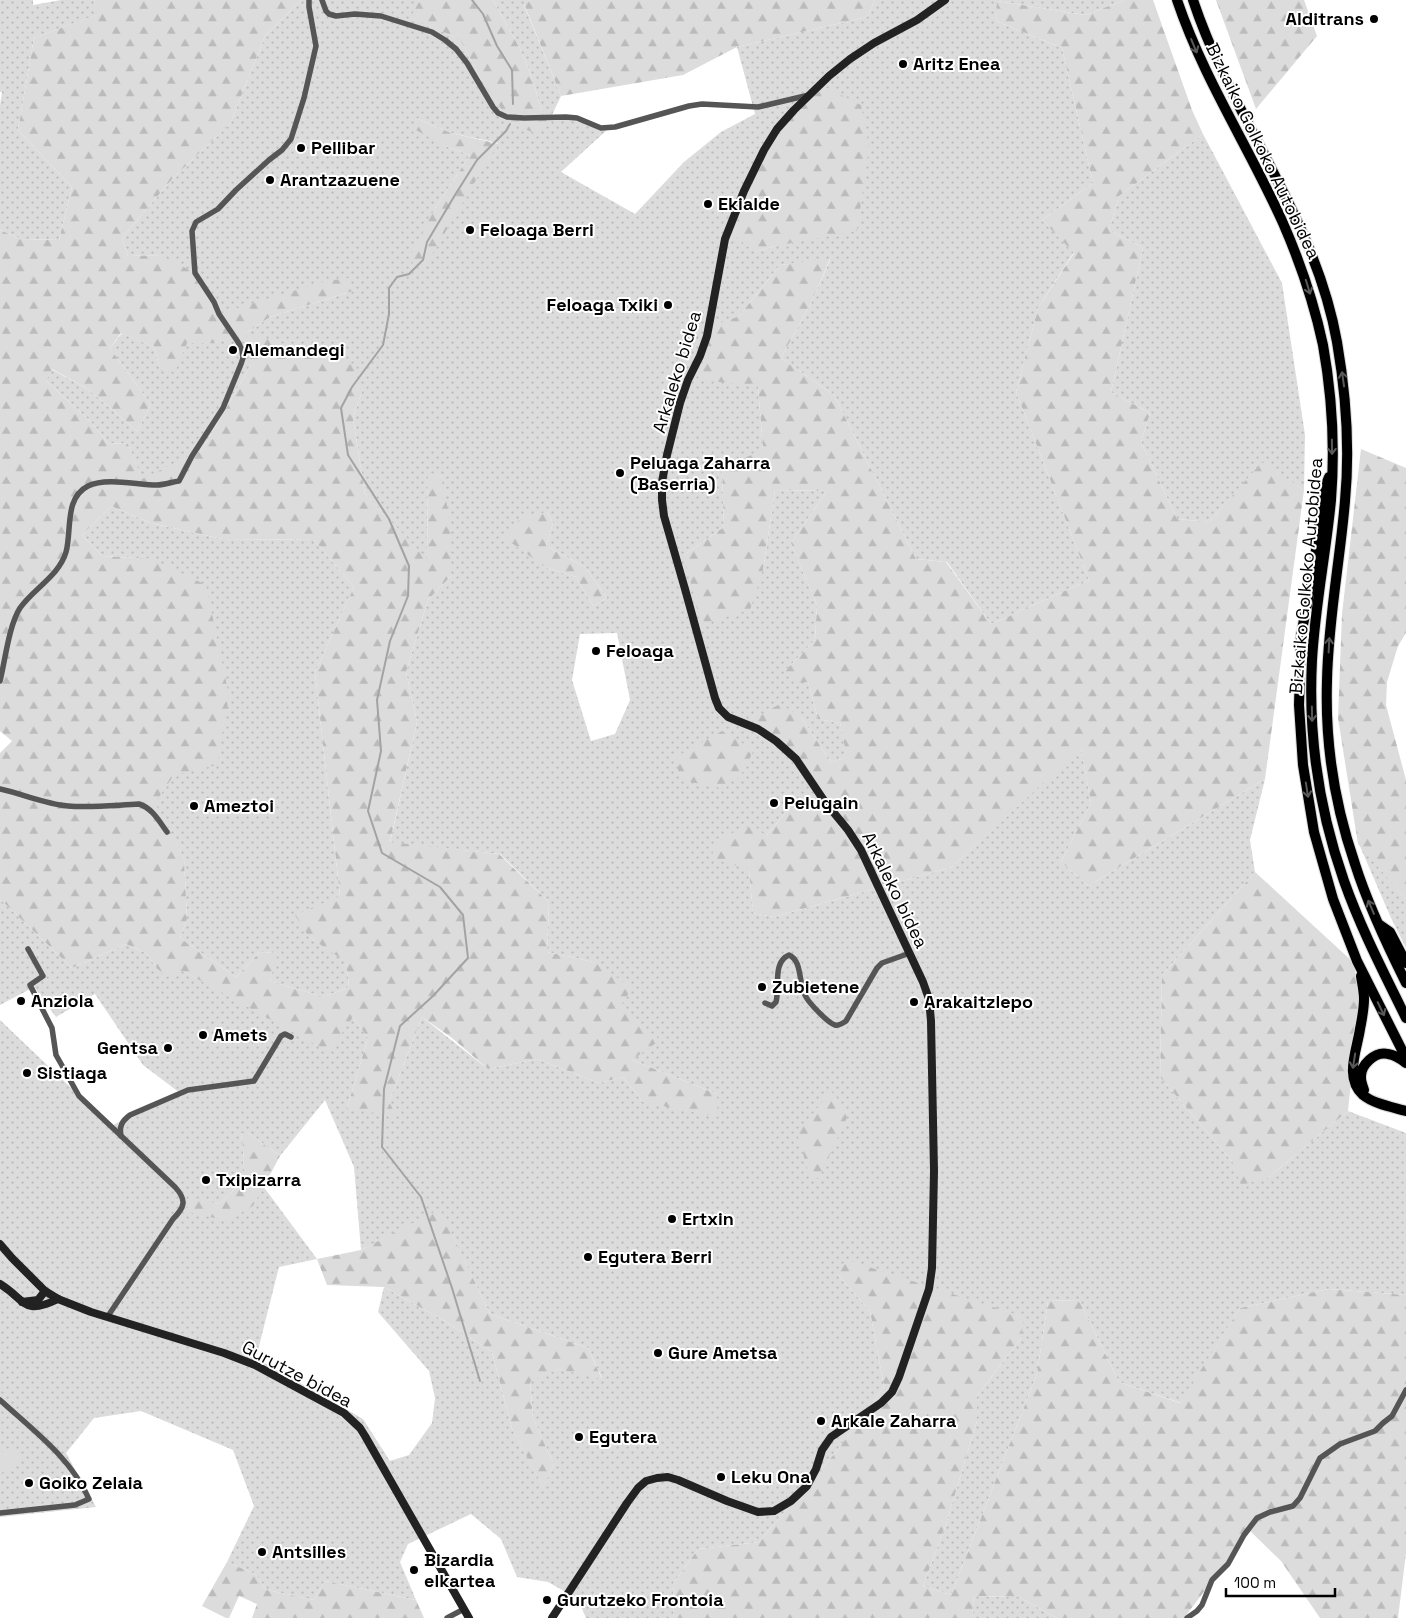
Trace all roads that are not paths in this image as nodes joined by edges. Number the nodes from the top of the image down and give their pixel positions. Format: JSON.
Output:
{"nodes":[{"id":1,"x":309,"y":0,"type":"edge"},
{"id":2,"x":322,"y":0,"type":"edge"},
{"id":3,"x":945,"y":0,"type":"edge"},
{"id":4,"x":1177,"y":0,"type":"edge"},
{"id":5,"x":1193,"y":0,"type":"edge"},
{"id":6,"x":809,"y":95,"type":"junction"},
{"id":7,"x":1332,"y":468,"type":"junction"},
{"id":8,"x":0,"y":682,"type":"edge"},
{"id":9,"x":0,"y":789,"type":"edge"},
{"id":10,"x":167,"y":832,"type":"dead end"},
{"id":11,"x":1378,"y":923,"type":"junction"},
{"id":12,"x":28,"y":949,"type":"dead end"},
{"id":13,"x":910,"y":953,"type":"junction"},
{"id":14,"x":1358,"y":961,"type":"junction"},
{"id":15,"x":1406,"y":963,"type":"edge"},
{"id":16,"x":1406,"y":983,"type":"edge"},
{"id":17,"x":765,"y":1003,"type":"dead end"},
{"id":18,"x":1406,"y":1018,"type":"edge"},
{"id":19,"x":291,"y":1037,"type":"dead end"},
{"id":20,"x":1406,"y":1058,"type":"edge"},
{"id":21,"x":1406,"y":1063,"type":"edge"},
{"id":22,"x":1368,"y":1098,"type":"junction"},
{"id":23,"x":1406,"y":1111,"type":"edge"},
{"id":24,"x":121,"y":1136,"type":"junction"},
{"id":25,"x":0,"y":1244,"type":"edge"},
{"id":26,"x":0,"y":1284,"type":"edge"},
{"id":27,"x":45,"y":1290,"type":"junction"},
{"id":28,"x":58,"y":1299,"type":"junction"},
{"id":29,"x":22,"y":1302,"type":"junction"},
{"id":30,"x":108,"y":1316,"type":"junction"},
{"id":31,"x":1406,"y":1390,"type":"edge"},
{"id":32,"x":0,"y":1400,"type":"edge"},
{"id":33,"x":0,"y":1513,"type":"edge"},
{"id":34,"x":464,"y":1608,"type":"junction"},
{"id":35,"x":447,"y":1618,"type":"edge"},
{"id":36,"x":469,"y":1618,"type":"edge"},
{"id":37,"x":552,"y":1618,"type":"edge"},
{"id":38,"x":1187,"y":1618,"type":"edge"}],
"edges":[{"from":1,"to":8,"type":"street"},
{"from":2,"to":6,"type":"street"},
{"from":3,"to":6,"type":"street","name":"Arkaleko bidea"},
{"from":4,"to":7,"type":"highway","name":"Bizkaiko Golkoko Autobidea","one_way":true},
{"from":11,"to":5,"type":"highway","name":"Bizkaiko Golkoko Autobidea","one_way":true},
{"from":6,"to":13,"type":"street","name":"Arkaleko bidea"},
{"from":7,"to":14,"type":"highway","one_way":true},
{"from":7,"to":18,"type":"highway","name":"Bizkaiko Golkoko Autobidea","one_way":true},
{"from":9,"to":10,"type":"street"},
{"from":11,"to":15,"type":"highway"},
{"from":11,"to":16,"type":"highway","name":"Bizkaiko Golkoko Autobidea"},
{"from":12,"to":24,"type":"street"},
{"from":13,"to":17,"type":"street"},
{"from":13,"to":37,"type":"street","name":"Arkaleko bidea"},
{"from":14,"to":20,"type":"highway","one_way":true},
{"from":14,"to":22,"type":"highway","one_way":true},
{"from":19,"to":24,"type":"street"},
{"from":21,"to":22,"type":"highway"},
{"from":22,"to":23,"type":"highway"},
{"from":24,"to":30,"type":"street"},
{"from":25,"to":27,"type":"street","name":"Gurutze bidea"},
{"from":26,"to":29,"type":"street"},
{"from":27,"to":28,"type":"street","name":"Gurutze bidea"},
{"from":27,"to":29,"type":"street"},
{"from":28,"to":29,"type":"street"},
{"from":28,"to":30,"type":"street","name":"Gurutze bidea"},
{"from":30,"to":34,"type":"street","name":"Gurutze bidea"},
{"from":31,"to":38,"type":"street"},
{"from":32,"to":33,"type":"street"},
{"from":34,"to":35,"type":"street"},
{"from":34,"to":36,"type":"street","name":"Gurutze bidea"}]}
